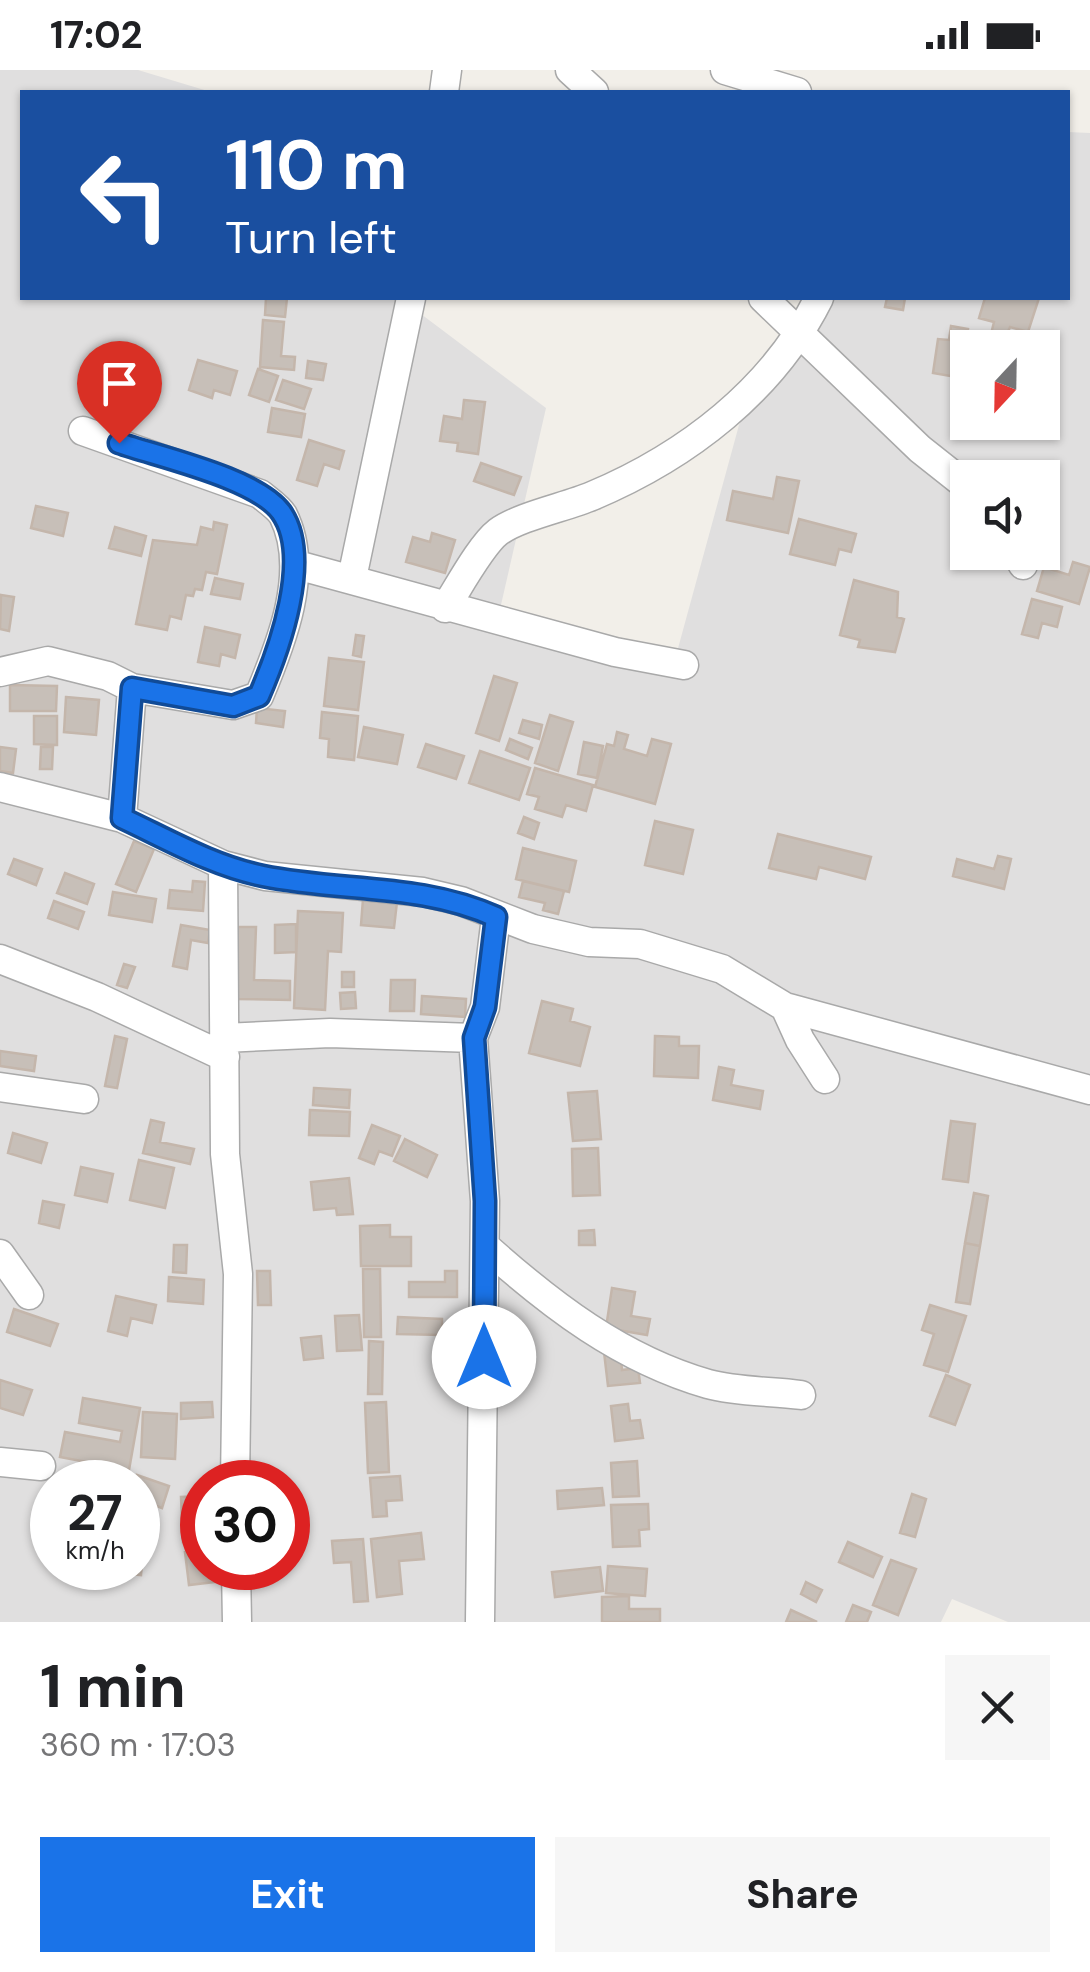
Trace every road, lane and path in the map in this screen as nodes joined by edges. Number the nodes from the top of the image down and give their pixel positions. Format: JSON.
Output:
{"nodes":[{"id":1,"x":570,"y":70,"type":"edge"},
{"id":2,"x":725,"y":70,"type":"edge"},
{"id":3,"x":592,"y":90,"type":"edge"},
{"id":4,"x":790,"y":90,"type":"edge"},
{"id":5,"x":411,"y":300,"type":"edge"},
{"id":6,"x":765,"y":300,"type":"edge"},
{"id":7,"x":819,"y":300,"type":"edge"},
{"id":8,"x":800,"y":336,"type":"junction"},
{"id":9,"x":83,"y":431,"type":"dead end"},
{"id":10,"x":950,"y":472,"type":"edge"},
{"id":11,"x":297,"y":565,"type":"junction"},
{"id":12,"x":352,"y":578,"type":"junction"},
{"id":13,"x":445,"y":608,"type":"junction"},
{"id":14,"x":684,"y":665,"type":"dead end"},
{"id":15,"x":0,"y":672,"type":"edge"},
{"id":16,"x":132,"y":688,"type":"junction"},
{"id":17,"x":0,"y":787,"type":"edge"},
{"id":18,"x":122,"y":818,"type":"junction"},
{"id":19,"x":223,"y":865,"type":"junction"},
{"id":20,"x":496,"y":917,"type":"junction"},
{"id":21,"x":0,"y":958,"type":"edge"},
{"id":22,"x":786,"y":1007,"type":"junction"},
{"id":23,"x":474,"y":1038,"type":"junction"},
{"id":24,"x":225,"y":1047,"type":"junction"},
{"id":25,"x":824,"y":1078,"type":"dead end"},
{"id":26,"x":0,"y":1087,"type":"edge"},
{"id":27,"x":1090,"y":1090,"type":"edge"},
{"id":28,"x":84,"y":1099,"type":"dead end"},
{"id":29,"x":485,"y":1246,"type":"junction"},
{"id":30,"x":0,"y":1254,"type":"edge"},
{"id":31,"x":29,"y":1295,"type":"dead end"},
{"id":32,"x":801,"y":1395,"type":"dead end"},
{"id":33,"x":235,"y":1460,"type":"edge"},
{"id":34,"x":0,"y":1462,"type":"edge"},
{"id":35,"x":30,"y":1465,"type":"edge"},
{"id":36,"x":236,"y":1590,"type":"edge"},
{"id":37,"x":237,"y":1622,"type":"edge"},
{"id":38,"x":480,"y":1622,"type":"edge"}],
"edges":[{"from":1,"to":3,"type":"street"},
{"from":2,"to":4,"type":"street"},
{"from":5,"to":12,"type":"street"},
{"from":6,"to":8,"type":"street"},
{"from":7,"to":8,"type":"street"},
{"from":8,"to":10,"type":"street"},
{"from":8,"to":13,"type":"street"},
{"from":9,"to":11,"type":"street"},
{"from":11,"to":12,"type":"street"},
{"from":11,"to":16,"type":"street"},
{"from":12,"to":13,"type":"street"},
{"from":13,"to":14,"type":"street"},
{"from":15,"to":16,"type":"street"},
{"from":16,"to":18,"type":"street"},
{"from":17,"to":18,"type":"street"},
{"from":18,"to":19,"type":"street"},
{"from":19,"to":20,"type":"street"},
{"from":19,"to":24,"type":"street"},
{"from":20,"to":22,"type":"street"},
{"from":20,"to":23,"type":"street"},
{"from":21,"to":24,"type":"street"},
{"from":22,"to":25,"type":"street"},
{"from":22,"to":27,"type":"street"},
{"from":23,"to":24,"type":"street"},
{"from":23,"to":29,"type":"street"},
{"from":24,"to":33,"type":"street"},
{"from":26,"to":28,"type":"street"},
{"from":29,"to":32,"type":"street"},
{"from":29,"to":38,"type":"street"},
{"from":30,"to":31,"type":"street"},
{"from":34,"to":35,"type":"street"},
{"from":36,"to":37,"type":"street"}]}
